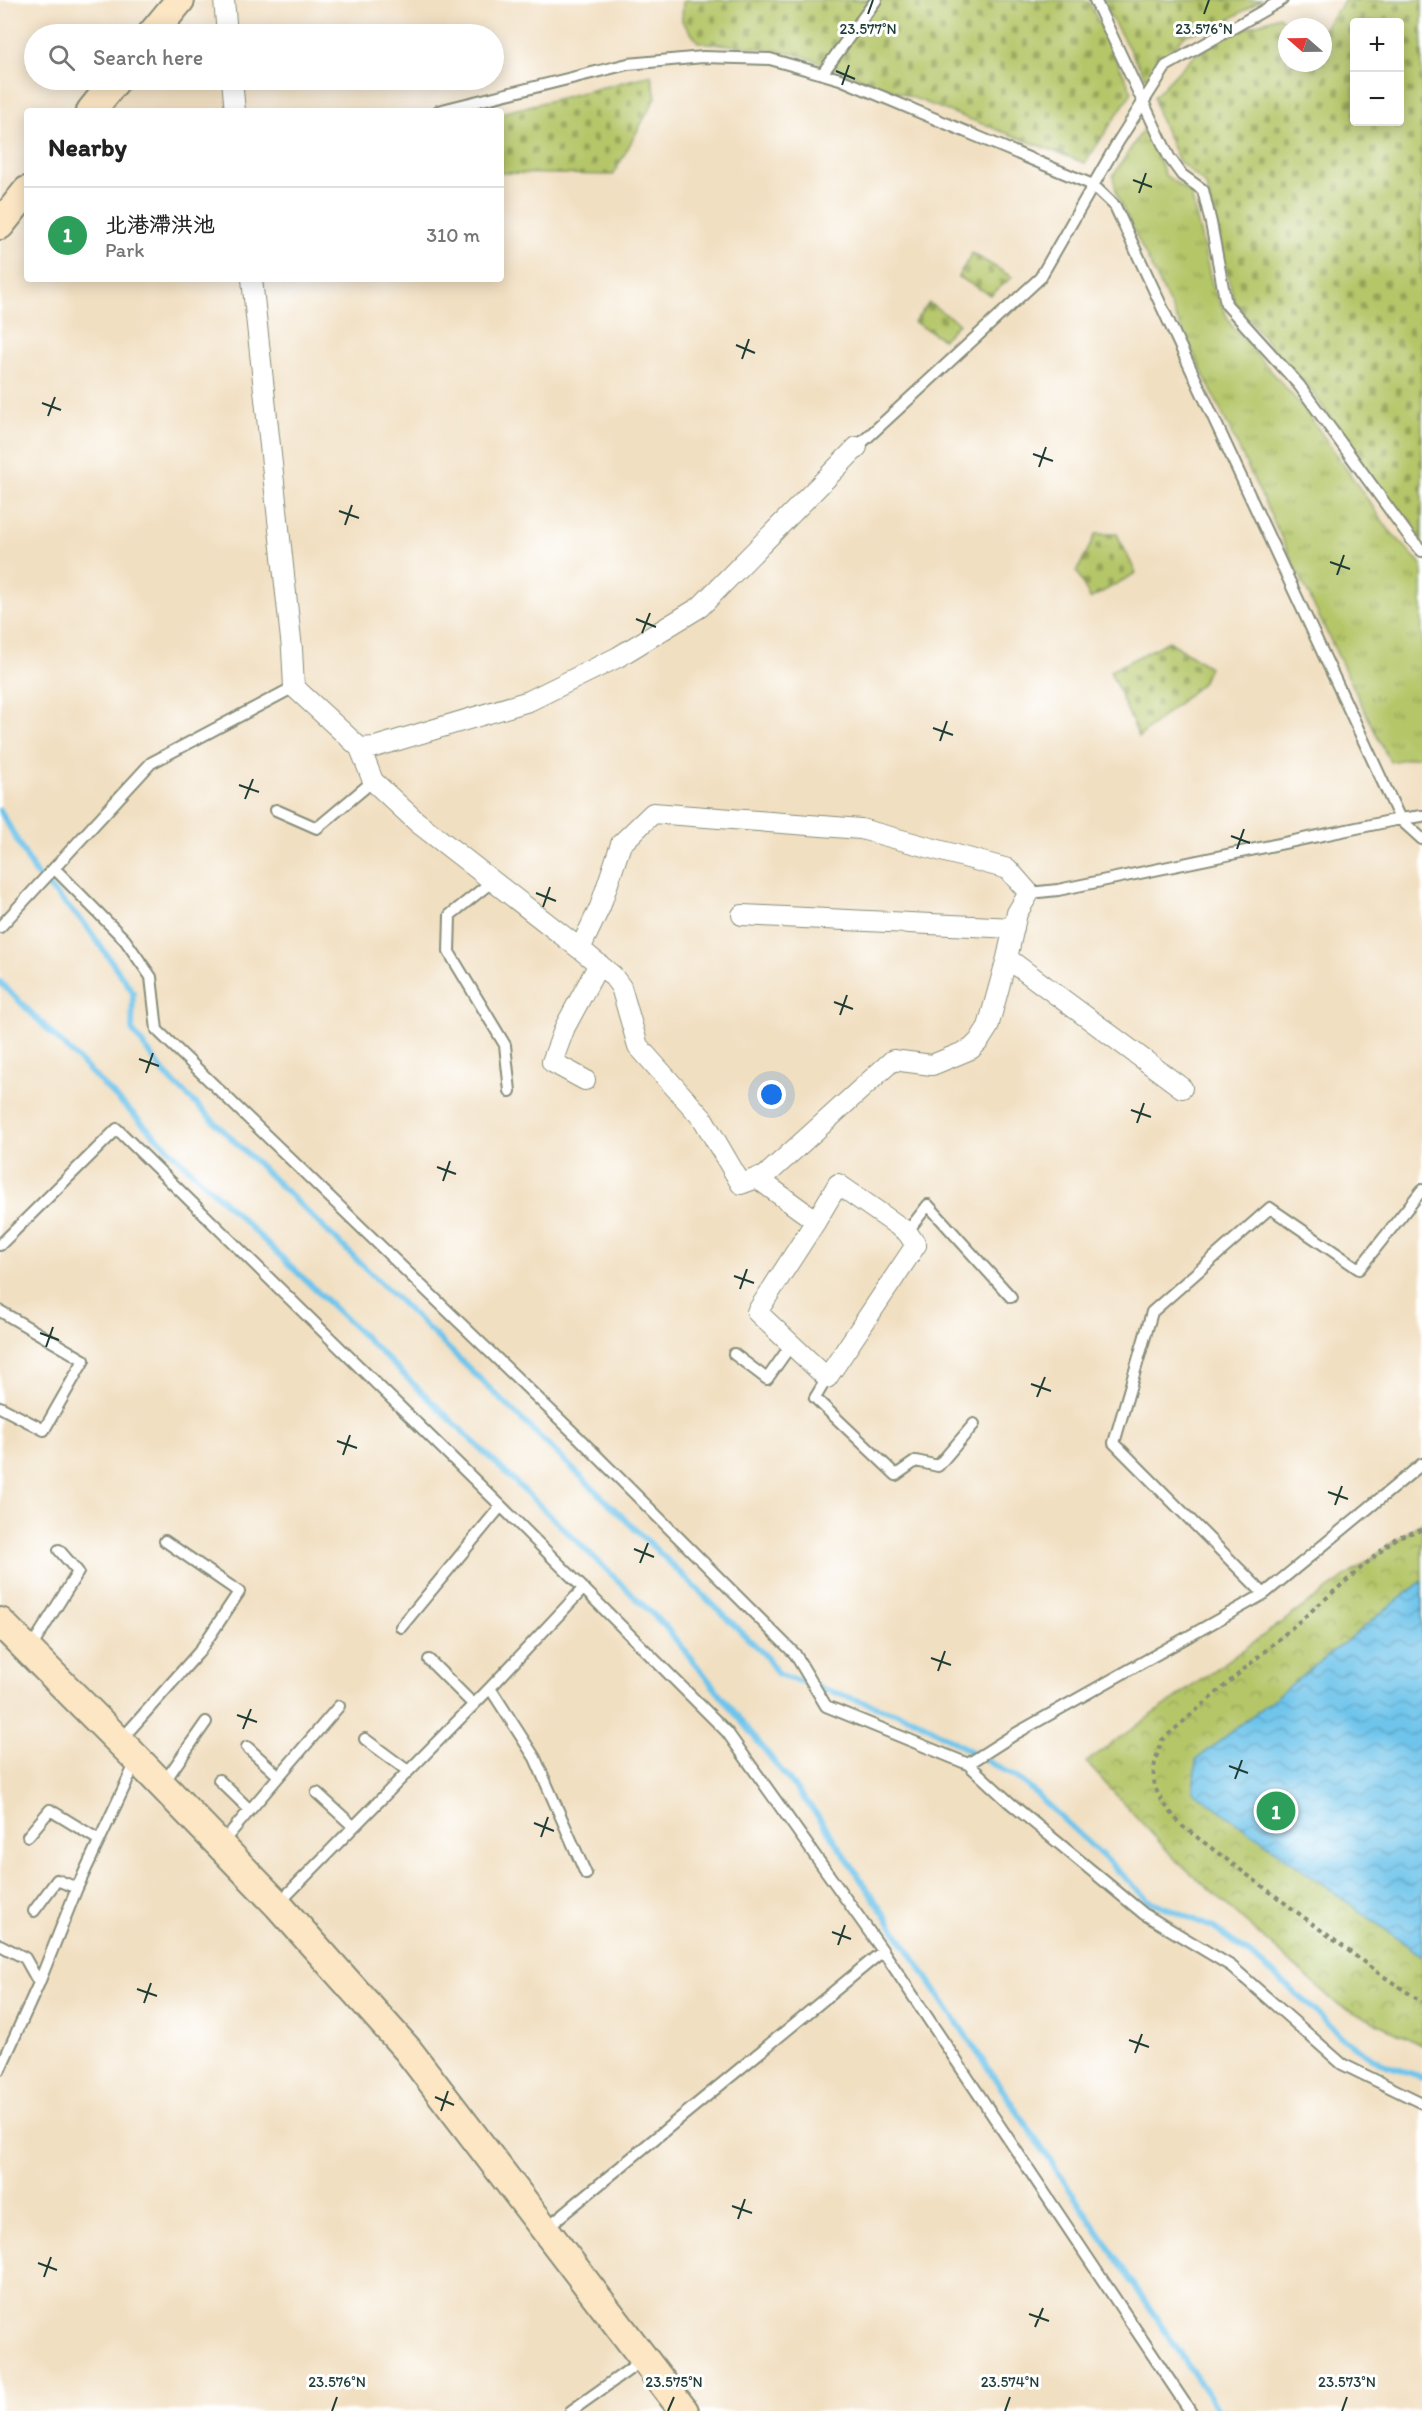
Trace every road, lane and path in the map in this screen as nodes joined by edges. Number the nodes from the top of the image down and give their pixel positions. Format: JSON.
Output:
{"nodes":[{"id":1,"x":180,"y":0,"type":"edge"},
{"id":2,"x":224,"y":0,"type":"edge"},
{"id":3,"x":876,"y":0,"type":"edge"},
{"id":4,"x":1095,"y":0,"type":"edge"},
{"id":5,"x":1282,"y":0,"type":"edge"},
{"id":6,"x":160,"y":24,"type":"edge"},
{"id":7,"x":226,"y":24,"type":"edge"},
{"id":8,"x":822,"y":74,"type":"junction"},
{"id":9,"x":108,"y":90,"type":"edge"},
{"id":10,"x":233,"y":90,"type":"edge"},
{"id":11,"x":1144,"y":102,"type":"junction"},
{"id":12,"x":93,"y":108,"type":"edge"},
{"id":13,"x":235,"y":108,"type":"edge"},
{"id":14,"x":450,"y":108,"type":"edge"},
{"id":15,"x":1094,"y":185,"type":"junction"},
{"id":16,"x":24,"y":195,"type":"edge"},
{"id":17,"x":0,"y":225,"type":"edge"},
{"id":18,"x":252,"y":282,"type":"edge"},
{"id":19,"x":857,"y":447,"type":"joint"},
{"id":20,"x":1422,"y":551,"type":"edge"},
{"id":21,"x":294,"y":687,"type":"junction"},
{"id":22,"x":360,"y":748,"type":"junction"},
{"id":23,"x":373,"y":781,"type":"junction"},
{"id":24,"x":276,"y":810,"type":"dead end"},
{"id":25,"x":1422,"y":816,"type":"edge"},
{"id":26,"x":1400,"y":819,"type":"junction"},
{"id":27,"x":1422,"y":839,"type":"edge"},
{"id":28,"x":52,"y":871,"type":"junction"},
{"id":29,"x":494,"y":880,"type":"junction"},
{"id":30,"x":1029,"y":893,"type":"junction"},
{"id":31,"x":742,"y":915,"type":"dead end"},
{"id":32,"x":0,"y":927,"type":"edge"},
{"id":33,"x":1014,"y":928,"type":"junction"},
{"id":34,"x":580,"y":949,"type":"junction"},
{"id":35,"x":1007,"y":958,"type":"junction"},
{"id":36,"x":599,"y":964,"type":"junction"},
{"id":37,"x":585,"y":1080,"type":"dead end"},
{"id":38,"x":1182,"y":1088,"type":"dead end"},
{"id":39,"x":510,"y":1091,"type":"dead end"},
{"id":40,"x":757,"y":1178,"type":"junction"},
{"id":41,"x":1422,"y":1190,"type":"edge"},
{"id":42,"x":816,"y":1221,"type":"junction"},
{"id":43,"x":907,"y":1232,"type":"junction"},
{"id":44,"x":0,"y":1245,"type":"edge"},
{"id":45,"x":1011,"y":1297,"type":"dead end"},
{"id":46,"x":0,"y":1311,"type":"edge"},
{"id":47,"x":792,"y":1345,"type":"junction"},
{"id":48,"x":734,"y":1354,"type":"dead end"},
{"id":49,"x":826,"y":1378,"type":"junction"},
{"id":50,"x":0,"y":1407,"type":"edge"},
{"id":51,"x":974,"y":1424,"type":"dead end"},
{"id":52,"x":1422,"y":1464,"type":"edge"},
{"id":53,"x":501,"y":1506,"type":"junction"},
{"id":54,"x":1422,"y":1530,"type":"edge"},
{"id":55,"x":165,"y":1541,"type":"dead end"},
{"id":56,"x":59,"y":1550,"type":"dead end"},
{"id":57,"x":583,"y":1589,"type":"junction"},
{"id":58,"x":1264,"y":1594,"type":"junction"},
{"id":59,"x":0,"y":1622,"type":"edge"},
{"id":60,"x":401,"y":1627,"type":"dead end"},
{"id":61,"x":29,"y":1651,"type":"junction"},
{"id":62,"x":429,"y":1660,"type":"dead end"},
{"id":63,"x":490,"y":1688,"type":"junction"},
{"id":64,"x":473,"y":1704,"type":"junction"},
{"id":65,"x":339,"y":1706,"type":"dead end"},
{"id":66,"x":206,"y":1722,"type":"dead end"},
{"id":67,"x":365,"y":1738,"type":"dead end"},
{"id":68,"x":247,"y":1748,"type":"dead end"},
{"id":69,"x":128,"y":1750,"type":"junction"},
{"id":70,"x":968,"y":1764,"type":"junction"},
{"id":71,"x":408,"y":1772,"type":"junction"},
{"id":72,"x":279,"y":1776,"type":"junction"},
{"id":73,"x":219,"y":1780,"type":"dead end"},
{"id":74,"x":162,"y":1785,"type":"junction"},
{"id":75,"x":317,"y":1793,"type":"dead end"},
{"id":76,"x":250,"y":1810,"type":"junction"},
{"id":77,"x":353,"y":1826,"type":"junction"},
{"id":78,"x":28,"y":1836,"type":"dead end"},
{"id":79,"x":99,"y":1840,"type":"junction"},
{"id":80,"x":220,"y":1846,"type":"junction"},
{"id":81,"x":586,"y":1874,"type":"dead end"},
{"id":82,"x":77,"y":1888,"type":"junction"},
{"id":83,"x":278,"y":1905,"type":"junction"},
{"id":84,"x":34,"y":1911,"type":"dead end"},
{"id":85,"x":0,"y":1945,"type":"edge"},
{"id":86,"x":883,"y":1951,"type":"junction"},
{"id":87,"x":39,"y":1983,"type":"junction"},
{"id":88,"x":1422,"y":2002,"type":"edge"},
{"id":89,"x":0,"y":2069,"type":"edge"},
{"id":90,"x":1422,"y":2103,"type":"edge"},
{"id":91,"x":545,"y":2229,"type":"junction"},
{"id":92,"x":644,"y":2359,"type":"junction"},
{"id":93,"x":571,"y":2411,"type":"edge"},
{"id":94,"x":684,"y":2411,"type":"edge"},
{"id":95,"x":1190,"y":2411,"type":"edge"}],
"edges":[{"from":1,"to":6,"type":"street"},
{"from":2,"to":7,"type":"street"},
{"from":3,"to":8,"type":"lane"},
{"from":4,"to":11,"type":"lane"},
{"from":5,"to":11,"type":"lane"},
{"from":8,"to":14,"type":"lane"},
{"from":8,"to":15,"type":"lane"},
{"from":9,"to":12,"type":"street"},
{"from":10,"to":13,"type":"street"},
{"from":11,"to":15,"type":"lane"},
{"from":11,"to":20,"type":"lane"},
{"from":15,"to":19,"type":"lane"},
{"from":15,"to":26,"type":"lane"},
{"from":16,"to":17,"type":"street"},
{"from":18,"to":21,"type":"street"},
{"from":19,"to":22,"type":"street"},
{"from":21,"to":22,"type":"street"},
{"from":21,"to":28,"type":"lane"},
{"from":22,"to":23,"type":"street"},
{"from":23,"to":24,"type":"lane"},
{"from":23,"to":29,"type":"street"},
{"from":25,"to":26,"type":"lane"},
{"from":26,"to":27,"type":"lane"},
{"from":26,"to":30,"type":"lane"},
{"from":28,"to":32,"type":"lane"},
{"from":28,"to":70,"type":"lane"},
{"from":29,"to":34,"type":"street"},
{"from":29,"to":39,"type":"lane"},
{"from":30,"to":33,"type":"street"},
{"from":30,"to":34,"type":"street"},
{"from":31,"to":33,"type":"street"},
{"from":33,"to":35,"type":"street"},
{"from":34,"to":36,"type":"street"},
{"from":35,"to":38,"type":"street"},
{"from":35,"to":40,"type":"street"},
{"from":36,"to":37,"type":"street"},
{"from":36,"to":40,"type":"street"},
{"from":40,"to":42,"type":"street"},
{"from":41,"to":58,"type":"lane"},
{"from":42,"to":43,"type":"street"},
{"from":42,"to":47,"type":"street"},
{"from":43,"to":45,"type":"lane"},
{"from":43,"to":49,"type":"street"},
{"from":44,"to":53,"type":"lane"},
{"from":46,"to":50,"type":"lane"},
{"from":47,"to":48,"type":"lane"},
{"from":47,"to":49,"type":"street"},
{"from":49,"to":51,"type":"lane"},
{"from":52,"to":58,"type":"lane"},
{"from":53,"to":57,"type":"lane"},
{"from":53,"to":60,"type":"lane"},
{"from":54,"to":88,"type":"path"},
{"from":55,"to":69,"type":"lane"},
{"from":56,"to":61,"type":"lane"},
{"from":57,"to":63,"type":"lane"},
{"from":57,"to":86,"type":"lane"},
{"from":58,"to":70,"type":"lane"},
{"from":59,"to":61,"type":"street"},
{"from":61,"to":69,"type":"street"},
{"from":62,"to":64,"type":"lane"},
{"from":63,"to":64,"type":"lane"},
{"from":63,"to":81,"type":"lane"},
{"from":64,"to":71,"type":"lane"},
{"from":65,"to":72,"type":"lane"},
{"from":66,"to":74,"type":"lane"},
{"from":67,"to":71,"type":"lane"},
{"from":68,"to":72,"type":"lane"},
{"from":69,"to":74,"type":"street"},
{"from":69,"to":79,"type":"lane"},
{"from":70,"to":90,"type":"lane"},
{"from":71,"to":77,"type":"lane"},
{"from":72,"to":76,"type":"lane"},
{"from":73,"to":76,"type":"lane"},
{"from":74,"to":80,"type":"street"},
{"from":75,"to":77,"type":"lane"},
{"from":76,"to":80,"type":"lane"},
{"from":77,"to":83,"type":"lane"},
{"from":78,"to":79,"type":"lane"},
{"from":79,"to":82,"type":"lane"},
{"from":80,"to":83,"type":"street"},
{"from":82,"to":84,"type":"lane"},
{"from":82,"to":87,"type":"lane"},
{"from":83,"to":91,"type":"street"},
{"from":85,"to":87,"type":"lane"},
{"from":86,"to":91,"type":"lane"},
{"from":86,"to":95,"type":"lane"},
{"from":87,"to":89,"type":"lane"},
{"from":91,"to":92,"type":"street"},
{"from":92,"to":93,"type":"lane"},
{"from":92,"to":94,"type":"street"}]}
